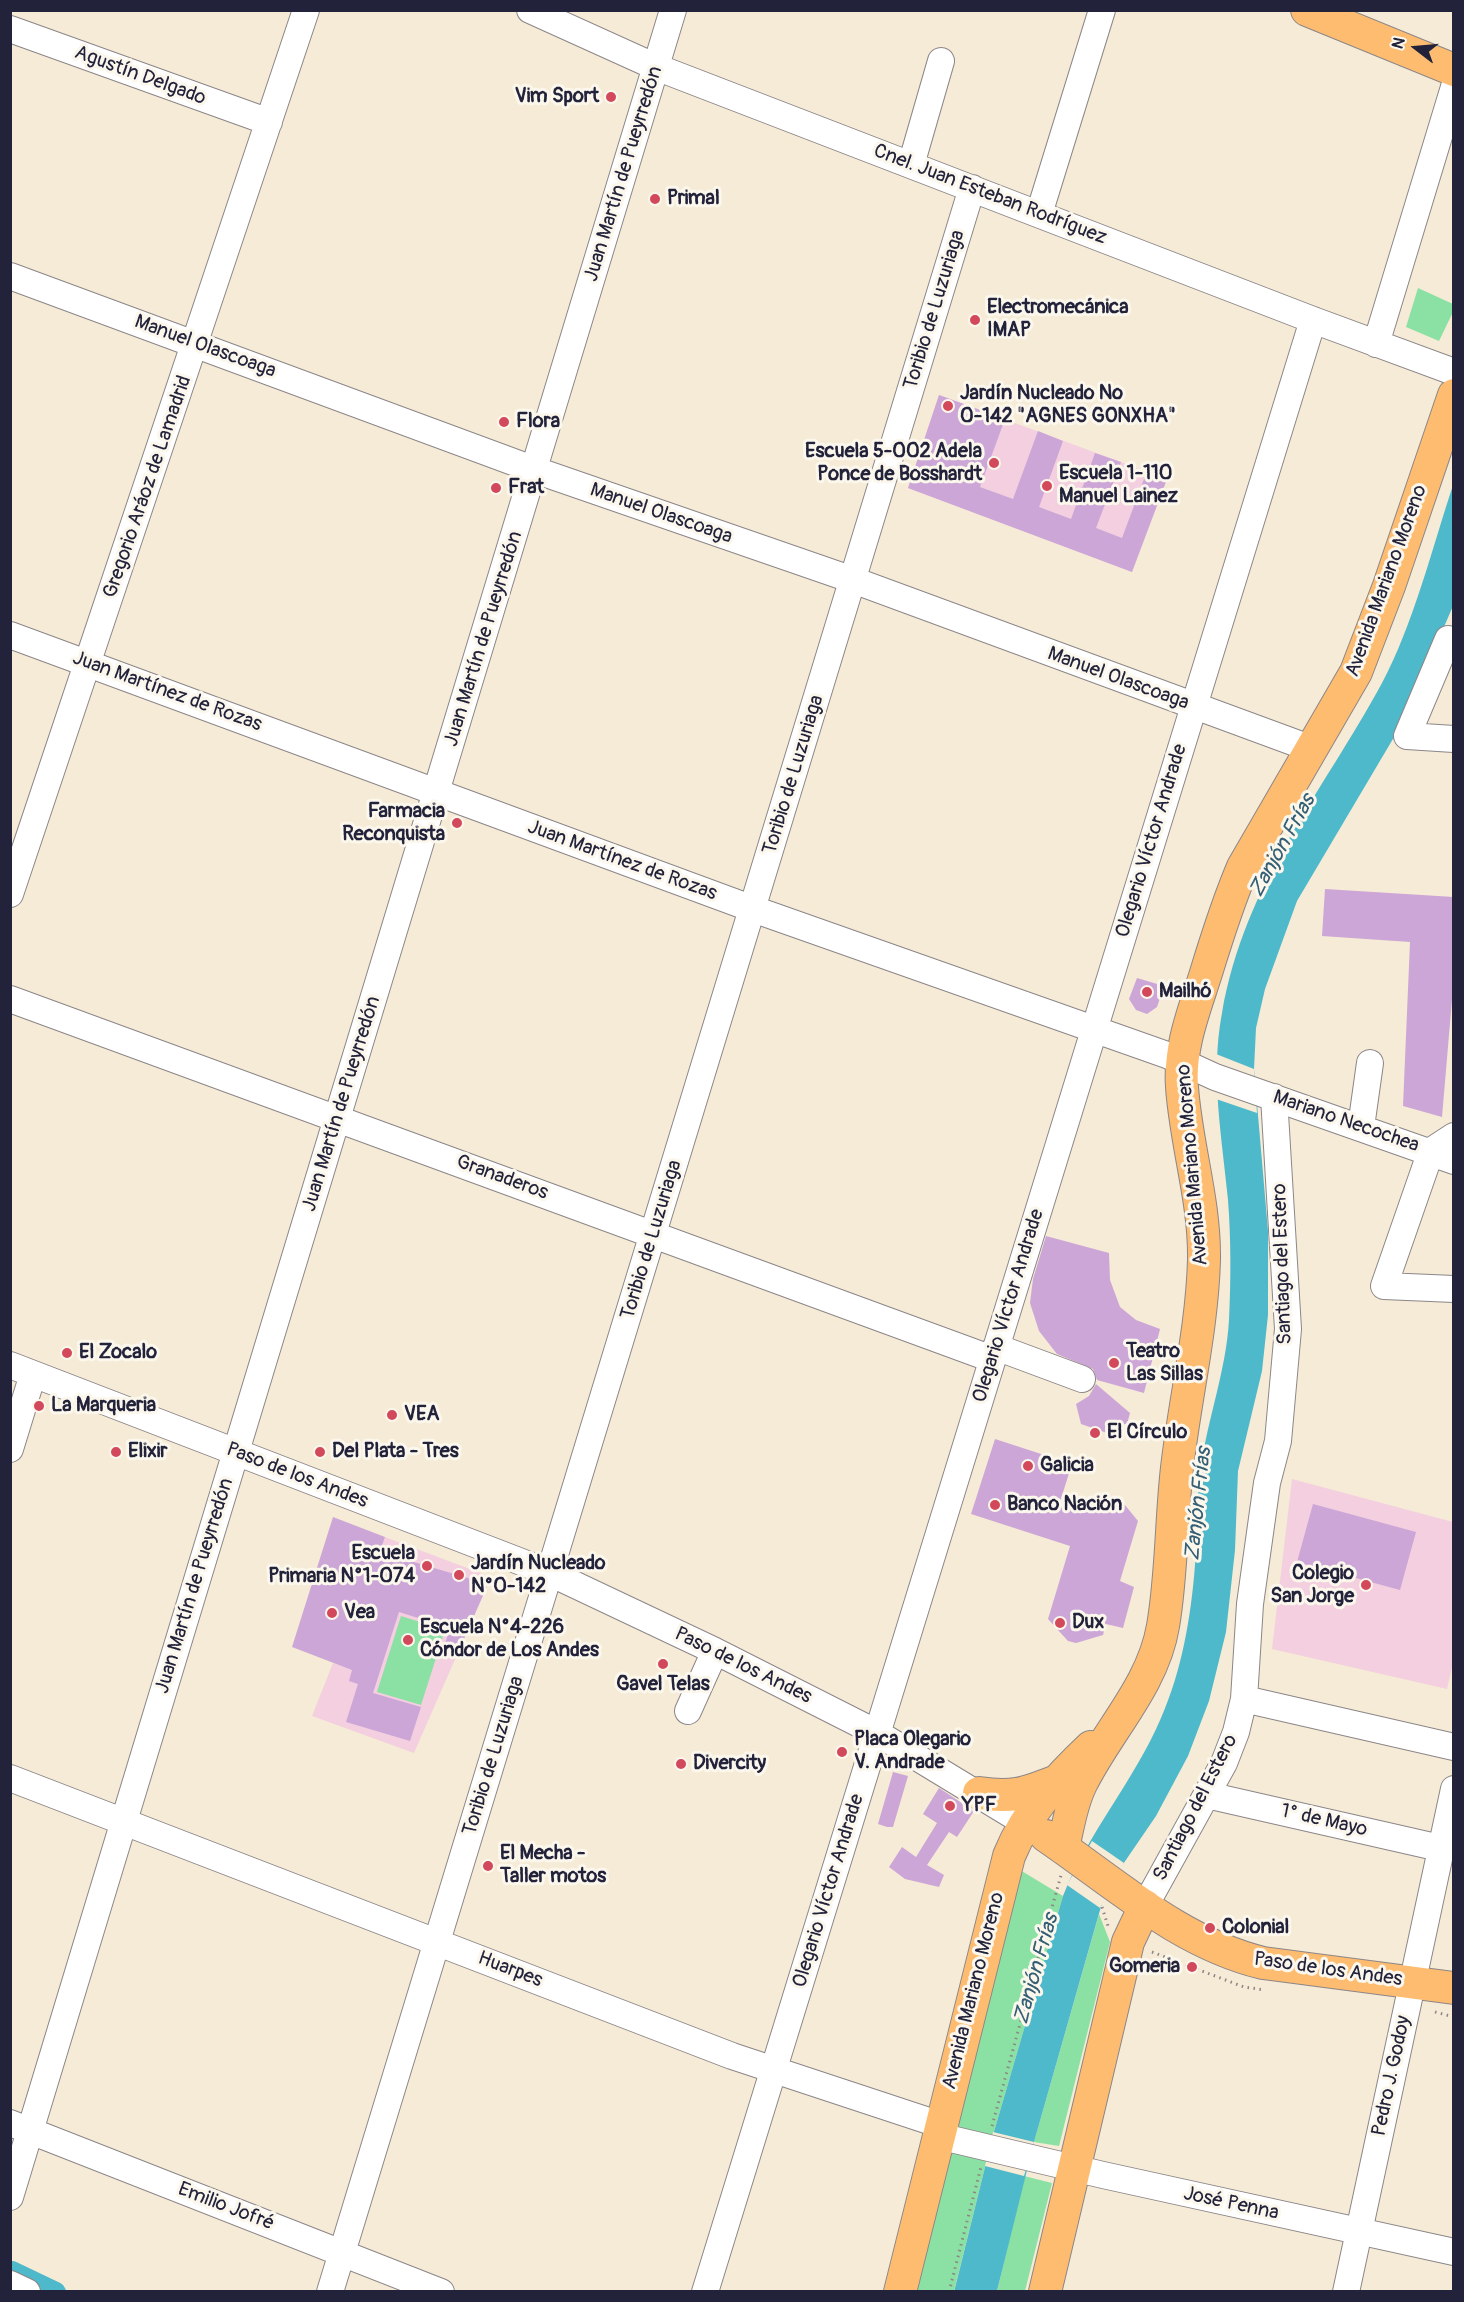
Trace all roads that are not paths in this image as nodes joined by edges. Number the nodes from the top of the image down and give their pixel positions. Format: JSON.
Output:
{"nodes":[{"id":1,"x":306,"y":10,"type":"edge"},
{"id":2,"x":530,"y":10,"type":"edge"},
{"id":3,"x":673,"y":10,"type":"edge"},
{"id":4,"x":1102,"y":10,"type":"edge"},
{"id":5,"x":1307,"y":10,"type":"edge"},
{"id":6,"x":10,"y":29,"type":"edge"},
{"id":7,"x":941,"y":61,"type":"dead end"},
{"id":8,"x":656,"y":66,"type":"junction"},
{"id":9,"x":1454,"y":70,"type":"edge"},
{"id":10,"x":1454,"y":87,"type":"edge"},
{"id":11,"x":269,"y":122,"type":"junction"},
{"id":12,"x":911,"y":165,"type":"junction"},
{"id":13,"x":972,"y":188,"type":"junction"},
{"id":14,"x":1039,"y":214,"type":"junction"},
{"id":15,"x":10,"y":276,"type":"edge"},
{"id":16,"x":1313,"y":320,"type":"junction"},
{"id":17,"x":196,"y":344,"type":"junction"},
{"id":18,"x":1376,"y":344,"type":"junction"},
{"id":19,"x":1454,"y":372,"type":"edge"},
{"id":20,"x":1454,"y":394,"type":"edge"},
{"id":21,"x":535,"y":470,"type":"junction"},
{"id":22,"x":853,"y":580,"type":"junction"},
{"id":23,"x":10,"y":635,"type":"edge"},
{"id":24,"x":1448,"y":639,"type":"dead end"},
{"id":25,"x":89,"y":663,"type":"junction"},
{"id":26,"x":1193,"y":708,"type":"junction"},
{"id":27,"x":1454,"y":739,"type":"edge"},
{"id":28,"x":1312,"y":749,"type":"junction"},
{"id":29,"x":437,"y":793,"type":"junction"},
{"id":30,"x":10,"y":894,"type":"edge"},
{"id":31,"x":753,"y":909,"type":"junction"},
{"id":32,"x":10,"y":999,"type":"edge"},
{"id":33,"x":1094,"y":1031,"type":"junction"},
{"id":34,"x":1182,"y":1061,"type":"junction"},
{"id":35,"x":1370,"y":1063,"type":"dead end"},
{"id":36,"x":1245,"y":1087,"type":"junction"},
{"id":37,"x":338,"y":1118,"type":"junction"},
{"id":38,"x":1361,"y":1127,"type":"junction"},
{"id":39,"x":1454,"y":1136,"type":"edge"},
{"id":40,"x":1442,"y":1156,"type":"edge"},
{"id":41,"x":654,"y":1234,"type":"junction"},
{"id":42,"x":1454,"y":1289,"type":"edge"},
{"id":43,"x":994,"y":1353,"type":"junction"},
{"id":44,"x":22,"y":1369,"type":"edge"},
{"id":45,"x":1082,"y":1379,"type":"dead end"},
{"id":46,"x":10,"y":1449,"type":"edge"},
{"id":47,"x":236,"y":1453,"type":"junction"},
{"id":48,"x":550,"y":1573,"type":"junction"},
{"id":49,"x":714,"y":1651,"type":"junction"},
{"id":50,"x":1244,"y":1699,"type":"junction"},
{"id":51,"x":688,"y":1711,"type":"dead end"},
{"id":52,"x":1114,"y":1725,"type":"junction"},
{"id":53,"x":877,"y":1733,"type":"junction"},
{"id":54,"x":1454,"y":1747,"type":"edge"},
{"id":55,"x":10,"y":1778,"type":"edge"},
{"id":56,"x":1054,"y":1782,"type":"junction"},
{"id":57,"x":1454,"y":1790,"type":"edge"},
{"id":58,"x":979,"y":1793,"type":"junction"},
{"id":59,"x":1207,"y":1795,"type":"junction"},
{"id":60,"x":124,"y":1821,"type":"junction"},
{"id":61,"x":1025,"y":1822,"type":"junction"},
{"id":62,"x":1445,"y":1841,"type":"edge"},
{"id":63,"x":1068,"y":1861,"type":"junction"},
{"id":64,"x":1144,"y":1906,"type":"junction"},
{"id":65,"x":437,"y":1942,"type":"junction"},
{"id":66,"x":1412,"y":1982,"type":"junction"},
{"id":67,"x":1454,"y":1988,"type":"edge"},
{"id":68,"x":773,"y":2070,"type":"junction"},
{"id":69,"x":941,"y":2125,"type":"junction"},
{"id":70,"x":20,"y":2127,"type":"edge"},
{"id":71,"x":1003,"y":2152,"type":"joint"},
{"id":72,"x":1074,"y":2169,"type":"junction"},
{"id":73,"x":10,"y":2197,"type":"edge"},
{"id":74,"x":1360,"y":2232,"type":"junction"},
{"id":75,"x":342,"y":2251,"type":"junction"},
{"id":76,"x":1454,"y":2252,"type":"edge"},
{"id":77,"x":10,"y":2284,"type":"edge"},
{"id":78,"x":27,"y":2292,"type":"edge"},
{"id":79,"x":330,"y":2292,"type":"edge"},
{"id":80,"x":441,"y":2292,"type":"edge"},
{"id":81,"x":705,"y":2292,"type":"edge"},
{"id":82,"x":900,"y":2292,"type":"edge"},
{"id":83,"x":1046,"y":2292,"type":"edge"},
{"id":84,"x":1346,"y":2292,"type":"edge"}],
"edges":[{"from":1,"to":11,"type":"street","name":"Gregorio Aráoz de Lamadrid"},
{"from":2,"to":8,"type":"street","name":"Cnel. Juan Esteban Rodríguez"},
{"from":3,"to":8,"type":"street","name":"Juan Martín de Pueyrredón"},
{"from":4,"to":14,"type":"street"},
{"from":5,"to":9,"type":"main road"},
{"from":6,"to":11,"type":"street","name":"Agustín Delgado"},
{"from":7,"to":12,"type":"street"},
{"from":8,"to":12,"type":"street","name":"Cnel. Juan Esteban Rodríguez"},
{"from":8,"to":21,"type":"street","name":"Juan Martín de Pueyrredón"},
{"from":10,"to":18,"type":"street"},
{"from":11,"to":17,"type":"street","name":"Gregorio Aráoz de Lamadrid"},
{"from":12,"to":13,"type":"street","name":"Cnel. Juan Esteban Rodríguez"},
{"from":13,"to":14,"type":"street","name":"Cnel. Juan Esteban Rodríguez"},
{"from":13,"to":22,"type":"street","name":"Toribio de Luzuriaga"},
{"from":14,"to":16,"type":"street","name":"Cnel. Juan Esteban Rodríguez"},
{"from":15,"to":17,"type":"street","name":"Manuel Olascoaga"},
{"from":16,"to":18,"type":"street","name":"Cnel. Juan Esteban Rodríguez"},
{"from":16,"to":26,"type":"street","name":"Olegario Víctor Andrade"},
{"from":17,"to":21,"type":"street","name":"Manuel Olascoaga"},
{"from":17,"to":25,"type":"street","name":"Gregorio Aráoz de Lamadrid"},
{"from":18,"to":19,"type":"street","name":"Cnel. Juan Esteban Rodríguez"},
{"from":20,"to":28,"type":"main road","name":"Avenida Mariano Moreno"},
{"from":21,"to":22,"type":"street","name":"Manuel Olascoaga"},
{"from":21,"to":29,"type":"street","name":"Juan Martín de Pueyrredón"},
{"from":22,"to":26,"type":"street","name":"Manuel Olascoaga"},
{"from":22,"to":31,"type":"street","name":"Toribio de Luzuriaga"},
{"from":23,"to":25,"type":"street","name":"Juan Martínez de Rozas"},
{"from":24,"to":27,"type":"street"},
{"from":25,"to":29,"type":"street","name":"Juan Martínez de Rozas"},
{"from":25,"to":30,"type":"street","name":"Gregorio Aráoz de Lamadrid"},
{"from":26,"to":28,"type":"street","name":"Manuel Olascoaga"},
{"from":26,"to":33,"type":"street","name":"Olegario Víctor Andrade"},
{"from":28,"to":34,"type":"main road","name":"Avenida Mariano Moreno"},
{"from":29,"to":31,"type":"street","name":"Juan Martínez de Rozas"},
{"from":29,"to":37,"type":"street","name":"Juan Martín de Pueyrredón"},
{"from":31,"to":33,"type":"street","name":"Juan Martínez de Rozas"},
{"from":31,"to":41,"type":"street","name":"Toribio de Luzuriaga"},
{"from":32,"to":37,"type":"street","name":"Granaderos"},
{"from":33,"to":34,"type":"street","name":"Juan Martínez de Rozas"},
{"from":33,"to":43,"type":"street","name":"Olegario Víctor Andrade"},
{"from":34,"to":36,"type":"street","name":"Juan Martínez de Rozas"},
{"from":34,"to":52,"type":"main road","name":"Avenida Mariano Moreno"},
{"from":35,"to":38,"type":"street"},
{"from":36,"to":38,"type":"street","name":"Mariano Necochea"},
{"from":36,"to":50,"type":"street","name":"Santiago del Estero"},
{"from":37,"to":41,"type":"street","name":"Granaderos"},
{"from":37,"to":47,"type":"street","name":"Juan Martín de Pueyrredón"},
{"from":38,"to":40,"type":"street","name":"Mariano Necochea"},
{"from":39,"to":40,"type":"street","name":"Mariano Necochea"},
{"from":40,"to":42,"type":"street"},
{"from":41,"to":43,"type":"street","name":"Granaderos"},
{"from":41,"to":48,"type":"street","name":"Toribio de Luzuriaga"},
{"from":43,"to":45,"type":"street","name":"Granaderos"},
{"from":43,"to":53,"type":"street","name":"Olegario Víctor Andrade"},
{"from":44,"to":46,"type":"street"},
{"from":44,"to":47,"type":"street","name":"Paso de los Andes"},
{"from":47,"to":48,"type":"street","name":"Paso de los Andes"},
{"from":47,"to":60,"type":"street","name":"Juan Martín de Pueyrredón"},
{"from":48,"to":49,"type":"street","name":"Paso de los Andes"},
{"from":48,"to":65,"type":"street","name":"Toribio de Luzuriaga"},
{"from":49,"to":51,"type":"street"},
{"from":49,"to":53,"type":"street","name":"Paso de los Andes"},
{"from":50,"to":54,"type":"street"},
{"from":50,"to":59,"type":"street","name":"Santiago del Estero"},
{"from":52,"to":56,"type":"main road","name":"Avenida Mariano Moreno"},
{"from":52,"to":63,"type":"main road","name":"Avenida Mariano Moreno"},
{"from":53,"to":58,"type":"street","name":"Paso de los Andes"},
{"from":53,"to":68,"type":"street","name":"Olegario Víctor Andrade"},
{"from":55,"to":60,"type":"street","name":"Huarpes"},
{"from":56,"to":58,"type":"main road"},
{"from":56,"to":61,"type":"main road","name":"Avenida Mariano Moreno"},
{"from":57,"to":62,"type":"street","name":"Pedro J. Godoy"},
{"from":58,"to":61,"type":"street","name":"Paso de los Andes"},
{"from":59,"to":62,"type":"street","name":"1° de Mayo"},
{"from":59,"to":64,"type":"street","name":"Santiago del Estero"},
{"from":60,"to":65,"type":"street","name":"Huarpes"},
{"from":60,"to":70,"type":"street","name":"Juan Martín de Pueyrredón"},
{"from":61,"to":63,"type":"main road","name":"Paso de los Andes"},
{"from":61,"to":69,"type":"main road","name":"Avenida Mariano Moreno"},
{"from":62,"to":66,"type":"street","name":"Pedro J. Godoy"},
{"from":63,"to":64,"type":"main road","name":"Paso de los Andes"},
{"from":64,"to":66,"type":"main road","name":"Paso de los Andes"},
{"from":64,"to":72,"type":"main road","name":"Santiago del Estero"},
{"from":65,"to":68,"type":"street","name":"Huarpes"},
{"from":65,"to":75,"type":"street","name":"Toribio de Luzuriaga"},
{"from":66,"to":67,"type":"main road","name":"Paso de los Andes"},
{"from":66,"to":74,"type":"street","name":"Pedro J. Godoy"},
{"from":68,"to":69,"type":"street","name":"Huarpes"},
{"from":68,"to":81,"type":"street","name":"Olegario Víctor Andrade"},
{"from":69,"to":71,"type":"street","name":"Huarpes"},
{"from":69,"to":82,"type":"main road","name":"Avenida Mariano Moreno"},
{"from":70,"to":73,"type":"street","name":"Juan Martín de Pueyrredón"},
{"from":70,"to":75,"type":"street","name":"Emilio Jofré"},
{"from":71,"to":72,"type":"street","name":"José Penna"},
{"from":72,"to":74,"type":"street","name":"José Penna"},
{"from":72,"to":83,"type":"main road","name":"Santiago del Estero"},
{"from":74,"to":76,"type":"street","name":"José Penna"},
{"from":74,"to":84,"type":"street","name":"Pedro J. Godoy"},
{"from":75,"to":79,"type":"street","name":"Toribio de Luzuriaga"},
{"from":75,"to":80,"type":"street","name":"Emilio Jofré"},
{"from":77,"to":78,"type":"street"}]}
